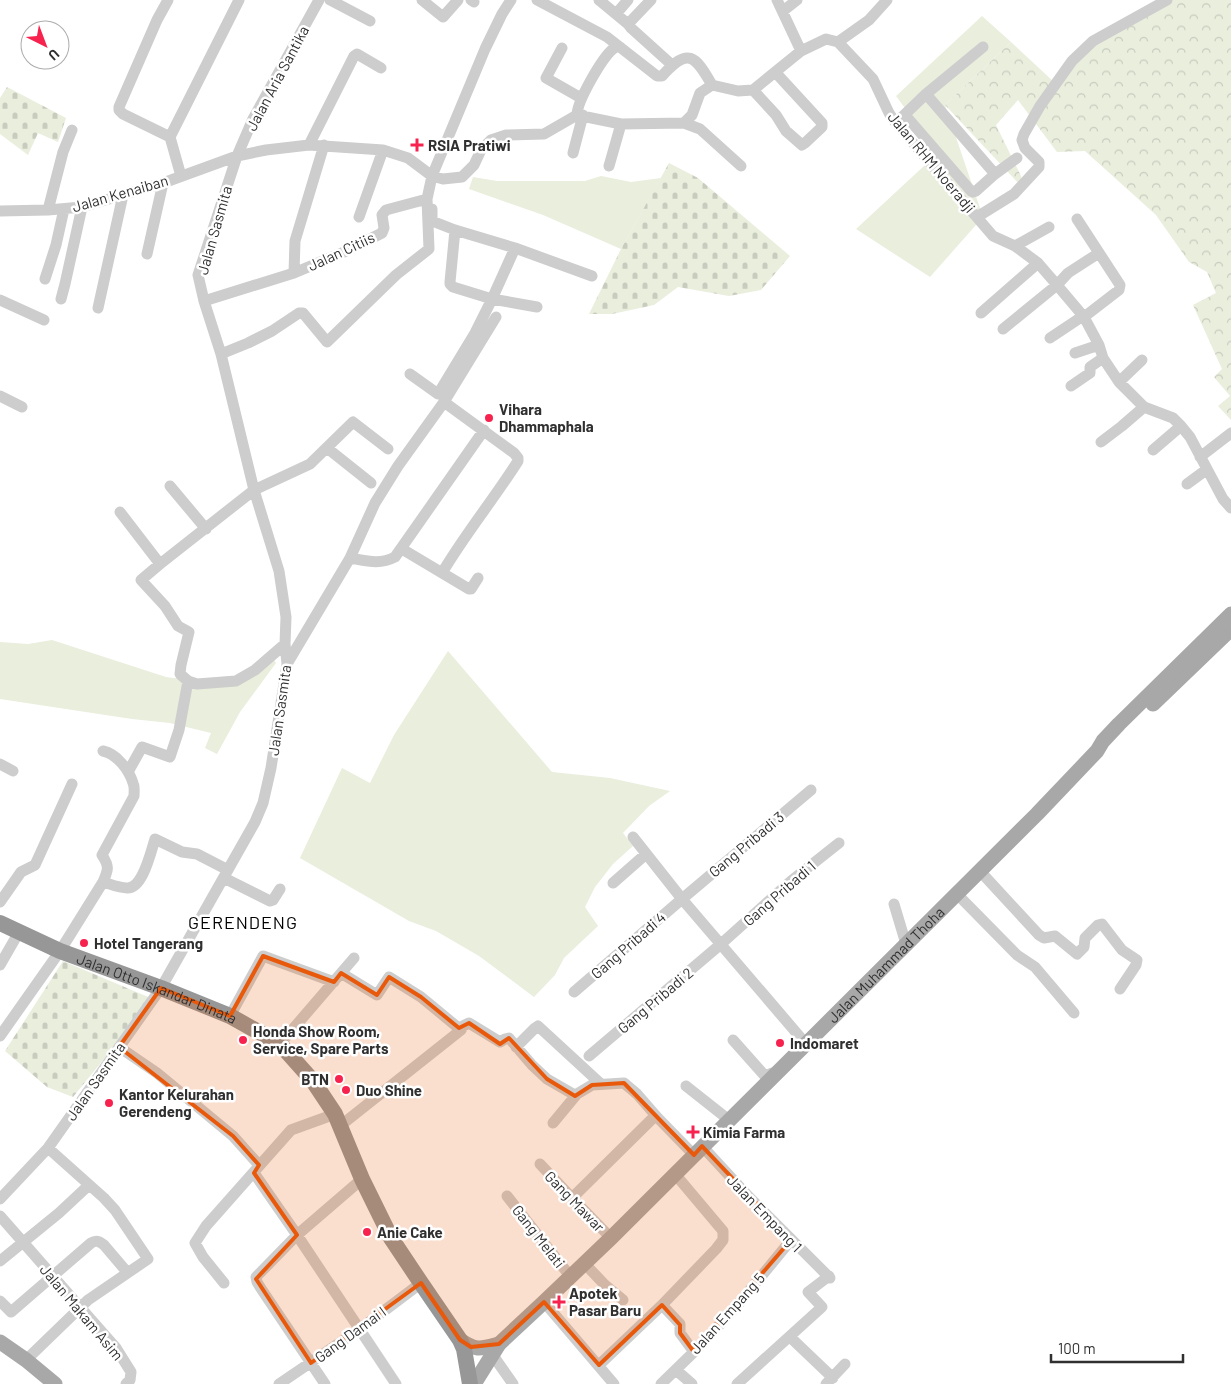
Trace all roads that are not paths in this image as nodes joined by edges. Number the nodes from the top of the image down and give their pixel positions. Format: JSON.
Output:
{"nodes":[{"id":1,"x":168,"y":0,"type":"edge"},
{"id":2,"x":239,"y":0,"type":"edge"},
{"id":3,"x":319,"y":0,"type":"edge"},
{"id":4,"x":330,"y":0,"type":"edge"},
{"id":5,"x":422,"y":0,"type":"edge"},
{"id":6,"x":458,"y":0,"type":"edge"},
{"id":7,"x":511,"y":0,"type":"edge"},
{"id":8,"x":537,"y":0,"type":"edge"},
{"id":9,"x":599,"y":0,"type":"edge"},
{"id":10,"x":628,"y":0,"type":"edge"},
{"id":11,"x":651,"y":0,"type":"edge"},
{"id":12,"x":777,"y":0,"type":"edge"},
{"id":13,"x":797,"y":0,"type":"edge"},
{"id":14,"x":887,"y":0,"type":"edge"},
{"id":15,"x":1167,"y":0,"type":"edge"},
{"id":16,"x":436,"y":4,"type":"edge"},
{"id":17,"x":783,"y":11,"type":"junction"},
{"id":18,"x":616,"y":14,"type":"junction"},
{"id":19,"x":370,"y":21,"type":"dead end"},
{"id":20,"x":628,"y":24,"type":"junction"},
{"id":21,"x":838,"y":42,"type":"junction"},
{"id":22,"x":620,"y":47,"type":"junction"},
{"id":23,"x":983,"y":47,"type":"dead end"},
{"id":24,"x":562,"y":48,"type":"dead end"},
{"id":25,"x":801,"y":51,"type":"junction"},
{"id":26,"x":672,"y":64,"type":"junction"},
{"id":27,"x":381,"y":68,"type":"dead end"},
{"id":28,"x":776,"y":72,"type":"junction"},
{"id":29,"x":712,"y":86,"type":"junction"},
{"id":30,"x":752,"y":90,"type":"junction"},
{"id":31,"x":926,"y":94,"type":"junction"},
{"id":32,"x":581,"y":98,"type":"junction"},
{"id":33,"x":893,"y":113,"type":"junction"},
{"id":34,"x":580,"y":115,"type":"junction"},
{"id":35,"x":684,"y":123,"type":"junction"},
{"id":36,"x":622,"y":124,"type":"junction"},
{"id":37,"x":72,"y":130,"type":"dead end"},
{"id":38,"x":170,"y":137,"type":"junction"},
{"id":39,"x":309,"y":145,"type":"junction"},
{"id":40,"x":324,"y":145,"type":"junction"},
{"id":41,"x":383,"y":150,"type":"junction"},
{"id":42,"x":573,"y":153,"type":"dead end"},
{"id":43,"x":236,"y":156,"type":"junction"},
{"id":44,"x":1017,"y":158,"type":"dead end"},
{"id":45,"x":609,"y":166,"type":"dead end"},
{"id":46,"x":741,"y":166,"type":"dead end"},
{"id":47,"x":995,"y":174,"type":"junction"},
{"id":48,"x":182,"y":176,"type":"junction"},
{"id":49,"x":434,"y":177,"type":"junction"},
{"id":50,"x":163,"y":183,"type":"junction"},
{"id":51,"x":123,"y":195,"type":"junction"},
{"id":52,"x":82,"y":207,"type":"junction"},
{"id":53,"x":64,"y":209,"type":"junction"},
{"id":54,"x":48,"y":210,"type":"junction"},
{"id":55,"x":2,"y":212,"type":"edge"},
{"id":56,"x":429,"y":212,"type":"junction"},
{"id":57,"x":359,"y":217,"type":"dead end"},
{"id":58,"x":977,"y":217,"type":"junction"},
{"id":59,"x":1077,"y":220,"type":"dead end"},
{"id":60,"x":0,"y":223,"type":"edge"},
{"id":61,"x":1049,"y":227,"type":"dead end"},
{"id":62,"x":456,"y":230,"type":"junction"},
{"id":63,"x":1015,"y":246,"type":"junction"},
{"id":64,"x":515,"y":248,"type":"junction"},
{"id":65,"x":1099,"y":253,"type":"junction"},
{"id":66,"x":147,"y":254,"type":"dead end"},
{"id":67,"x":1038,"y":263,"type":"junction"},
{"id":68,"x":294,"y":273,"type":"junction"},
{"id":69,"x":592,"y":276,"type":"dead end"},
{"id":70,"x":45,"y":278,"type":"dead end"},
{"id":71,"x":1057,"y":285,"type":"junction"},
{"id":72,"x":61,"y":299,"type":"dead end"},
{"id":73,"x":492,"y":299,"type":"junction"},
{"id":74,"x":0,"y":300,"type":"edge"},
{"id":75,"x":204,"y":301,"type":"junction"},
{"id":76,"x":537,"y":307,"type":"dead end"},
{"id":77,"x":98,"y":308,"type":"dead end"},
{"id":78,"x":981,"y":313,"type":"dead end"},
{"id":79,"x":1084,"y":316,"type":"junction"},
{"id":80,"x":496,"y":317,"type":"dead end"},
{"id":81,"x":44,"y":320,"type":"dead end"},
{"id":82,"x":1003,"y":329,"type":"dead end"},
{"id":83,"x":1050,"y":338,"type":"dead end"},
{"id":84,"x":477,"y":340,"type":"junction"},
{"id":85,"x":1099,"y":345,"type":"junction"},
{"id":86,"x":1075,"y":353,"type":"dead end"},
{"id":87,"x":221,"y":354,"type":"junction"},
{"id":88,"x":1103,"y":358,"type":"junction"},
{"id":89,"x":1142,"y":360,"type":"dead end"},
{"id":90,"x":410,"y":374,"type":"dead end"},
{"id":91,"x":1119,"y":382,"type":"junction"},
{"id":92,"x":1071,"y":386,"type":"dead end"},
{"id":93,"x":0,"y":396,"type":"edge"},
{"id":94,"x":443,"y":398,"type":"junction"},
{"id":95,"x":1144,"y":406,"type":"junction"},
{"id":96,"x":22,"y":407,"type":"dead end"},
{"id":97,"x":1181,"y":426,"type":"junction"},
{"id":98,"x":484,"y":430,"type":"junction"},
{"id":99,"x":1231,"y":433,"type":"edge"},
{"id":100,"x":1100,"y":442,"type":"dead end"},
{"id":101,"x":327,"y":448,"type":"junction"},
{"id":102,"x":388,"y":449,"type":"dead end"},
{"id":103,"x":1153,"y":450,"type":"dead end"},
{"id":104,"x":1200,"y":457,"type":"junction"},
{"id":105,"x":1206,"y":470,"type":"junction"},
{"id":106,"x":371,"y":483,"type":"dead end"},
{"id":107,"x":1187,"y":484,"type":"dead end"},
{"id":108,"x":170,"y":486,"type":"dead end"},
{"id":109,"x":254,"y":490,"type":"junction"},
{"id":110,"x":1231,"y":508,"type":"edge"},
{"id":111,"x":120,"y":512,"type":"dead end"},
{"id":112,"x":206,"y":529,"type":"junction"},
{"id":113,"x":402,"y":549,"type":"junction"},
{"id":114,"x":350,"y":558,"type":"junction"},
{"id":115,"x":160,"y":564,"type":"junction"},
{"id":116,"x":442,"y":573,"type":"junction"},
{"id":117,"x":478,"y":578,"type":"dead end"},
{"id":118,"x":1231,"y":614,"type":"edge"},
{"id":119,"x":1231,"y":629,"type":"edge"},
{"id":120,"x":286,"y":653,"type":"junction"},
{"id":121,"x":188,"y":680,"type":"junction"},
{"id":122,"x":103,"y":751,"type":"dead end"},
{"id":123,"x":1097,"y":751,"type":"junction"},
{"id":124,"x":0,"y":764,"type":"edge"},
{"id":125,"x":13,"y":771,"type":"dead end"},
{"id":126,"x":128,"y":772,"type":"junction"},
{"id":127,"x":72,"y":784,"type":"dead end"},
{"id":128,"x":811,"y":790,"type":"dead end"},
{"id":129,"x":632,"y":837,"type":"dead end"},
{"id":130,"x":839,"y":843,"type":"dead end"},
{"id":131,"x":646,"y":854,"type":"junction"},
{"id":132,"x":980,"y":870,"type":"junction"},
{"id":133,"x":226,"y":874,"type":"junction"},
{"id":134,"x":103,"y":882,"type":"junction"},
{"id":135,"x":613,"y":883,"type":"dead end"},
{"id":136,"x":280,"y":889,"type":"dead end"},
{"id":137,"x":956,"y":893,"type":"junction"},
{"id":138,"x":682,"y":898,"type":"junction"},
{"id":139,"x":0,"y":902,"type":"edge"},
{"id":140,"x":894,"y":904,"type":"dead end"},
{"id":141,"x":0,"y":923,"type":"edge"},
{"id":142,"x":19,"y":932,"type":"junction"},
{"id":143,"x":721,"y":944,"type":"junction"},
{"id":144,"x":906,"y":944,"type":"junction"},
{"id":145,"x":60,"y":951,"type":"junction"},
{"id":146,"x":354,"y":958,"type":"dead end"},
{"id":147,"x":0,"y":966,"type":"edge"},
{"id":148,"x":338,"y":978,"type":"junction"},
{"id":149,"x":161,"y":988,"type":"junction"},
{"id":150,"x":1120,"y":989,"type":"dead end"},
{"id":151,"x":574,"y":992,"type":"dead end"},
{"id":152,"x":1074,"y":1013,"type":"dead end"},
{"id":153,"x":230,"y":1016,"type":"junction"},
{"id":154,"x":461,"y":1030,"type":"junction"},
{"id":155,"x":0,"y":1036,"type":"edge"},
{"id":156,"x":733,"y":1040,"type":"dead end"},
{"id":157,"x":280,"y":1044,"type":"junction"},
{"id":158,"x":806,"y":1044,"type":"junction"},
{"id":159,"x":119,"y":1047,"type":"junction"},
{"id":160,"x":516,"y":1047,"type":"junction"},
{"id":161,"x":589,"y":1056,"type":"dead end"},
{"id":162,"x":775,"y":1074,"type":"junction"},
{"id":163,"x":600,"y":1084,"type":"junction"},
{"id":164,"x":686,"y":1086,"type":"dead end"},
{"id":165,"x":577,"y":1094,"type":"junction"},
{"id":166,"x":657,"y":1117,"type":"junction"},
{"id":167,"x":338,"y":1120,"type":"junction"},
{"id":168,"x":729,"y":1120,"type":"junction"},
{"id":169,"x":553,"y":1123,"type":"dead end"},
{"id":170,"x":48,"y":1148,"type":"junction"},
{"id":171,"x":698,"y":1151,"type":"junction"},
{"id":172,"x":540,"y":1164,"type":"dead end"},
{"id":173,"x":256,"y":1169,"type":"junction"},
{"id":174,"x":675,"y":1174,"type":"junction"},
{"id":175,"x":362,"y":1179,"type":"junction"},
{"id":176,"x":89,"y":1186,"type":"junction"},
{"id":177,"x":507,"y":1196,"type":"dead end"},
{"id":178,"x":572,"y":1198,"type":"junction"},
{"id":179,"x":0,"y":1200,"type":"edge"},
{"id":180,"x":0,"y":1216,"type":"edge"},
{"id":181,"x":297,"y":1235,"type":"junction"},
{"id":182,"x":610,"y":1238,"type":"junction"},
{"id":183,"x":791,"y":1240,"type":"junction"},
{"id":184,"x":23,"y":1243,"type":"junction"},
{"id":185,"x":0,"y":1261,"type":"edge"},
{"id":186,"x":584,"y":1263,"type":"junction"},
{"id":187,"x":127,"y":1272,"type":"junction"},
{"id":188,"x":570,"y":1276,"type":"junction"},
{"id":189,"x":52,"y":1277,"type":"junction"},
{"id":190,"x":224,"y":1283,"type":"dead end"},
{"id":191,"x":420,"y":1283,"type":"junction"},
{"id":192,"x":623,"y":1300,"type":"dead end"},
{"id":193,"x":0,"y":1301,"type":"edge"},
{"id":194,"x":544,"y":1302,"type":"junction"},
{"id":195,"x":662,"y":1305,"type":"junction"},
{"id":196,"x":79,"y":1307,"type":"junction"},
{"id":197,"x":360,"y":1329,"type":"junction"},
{"id":198,"x":790,"y":1337,"type":"junction"},
{"id":199,"x":460,"y":1340,"type":"junction"},
{"id":200,"x":0,"y":1342,"type":"edge"},
{"id":201,"x":495,"y":1349,"type":"junction"},
{"id":202,"x":694,"y":1352,"type":"junction"},
{"id":203,"x":26,"y":1360,"type":"junction"},
{"id":204,"x":311,"y":1363,"type":"junction"},
{"id":205,"x":845,"y":1364,"type":"dead end"},
{"id":206,"x":599,"y":1365,"type":"junction"},
{"id":207,"x":676,"y":1370,"type":"junction"},
{"id":208,"x":829,"y":1381,"type":"edge"},
{"id":209,"x":55,"y":1384,"type":"edge"},
{"id":210,"x":126,"y":1384,"type":"edge"},
{"id":211,"x":279,"y":1384,"type":"edge"},
{"id":212,"x":325,"y":1384,"type":"edge"},
{"id":213,"x":396,"y":1384,"type":"edge"},
{"id":214,"x":470,"y":1384,"type":"edge"},
{"id":215,"x":474,"y":1384,"type":"edge"},
{"id":216,"x":513,"y":1384,"type":"edge"},
{"id":217,"x":614,"y":1384,"type":"edge"},
{"id":218,"x":661,"y":1384,"type":"edge"},
{"id":219,"x":692,"y":1384,"type":"edge"},
{"id":220,"x":737,"y":1384,"type":"edge"}],
"edges":[{"from":1,"to":38,"type":"street"},
{"from":2,"to":38,"type":"street"},
{"from":3,"to":43,"type":"street","name":"Jalan Aria Santika"},
{"from":4,"to":19,"type":"street"},
{"from":5,"to":16,"type":"street"},
{"from":6,"to":16,"type":"street"},
{"from":7,"to":49,"type":"street"},
{"from":8,"to":22,"type":"street"},
{"from":9,"to":18,"type":"street"},
{"from":10,"to":18,"type":"street"},
{"from":11,"to":20,"type":"street"},
{"from":12,"to":17,"type":"street"},
{"from":13,"to":17,"type":"street"},
{"from":14,"to":21,"type":"street"},
{"from":15,"to":58,"type":"street"},
{"from":17,"to":25,"type":"street"},
{"from":18,"to":20,"type":"street"},
{"from":20,"to":26,"type":"street"},
{"from":21,"to":25,"type":"street"},
{"from":21,"to":33,"type":"street","name":"Jalan RHM Noeradji"},
{"from":22,"to":26,"type":"street"},
{"from":22,"to":32,"type":"street"},
{"from":23,"to":31,"type":"street"},
{"from":24,"to":32,"type":"street"},
{"from":25,"to":28,"type":"street"},
{"from":26,"to":29,"type":"street"},
{"from":27,"to":39,"type":"street"},
{"from":28,"to":30,"type":"street"},
{"from":28,"to":30,"type":"street"},
{"from":29,"to":30,"type":"street"},
{"from":29,"to":35,"type":"street"},
{"from":31,"to":33,"type":"street"},
{"from":31,"to":47,"type":"street"},
{"from":32,"to":34,"type":"street"},
{"from":33,"to":47,"type":"street"},
{"from":33,"to":58,"type":"street","name":"Jalan RHM Noeradji"},
{"from":34,"to":36,"type":"street"},
{"from":34,"to":42,"type":"street"},
{"from":34,"to":49,"type":"street"},
{"from":35,"to":36,"type":"street"},
{"from":35,"to":46,"type":"street"},
{"from":36,"to":45,"type":"street"},
{"from":37,"to":54,"type":"street"},
{"from":38,"to":48,"type":"street"},
{"from":39,"to":40,"type":"street"},
{"from":39,"to":43,"type":"street"},
{"from":40,"to":41,"type":"street"},
{"from":40,"to":68,"type":"street","name":"Jalan Citiis"},
{"from":41,"to":49,"type":"street"},
{"from":41,"to":57,"type":"street"},
{"from":43,"to":48,"type":"street","name":"Jalan Kenaiban"},
{"from":43,"to":75,"type":"street","name":"Jalan Sasmita"},
{"from":44,"to":47,"type":"street"},
{"from":48,"to":50,"type":"street","name":"Jalan Kenaiban"},
{"from":49,"to":56,"type":"street"},
{"from":50,"to":51,"type":"street","name":"Jalan Kenaiban"},
{"from":50,"to":66,"type":"street"},
{"from":51,"to":52,"type":"street","name":"Jalan Kenaiban"},
{"from":51,"to":77,"type":"street"},
{"from":52,"to":53,"type":"street","name":"Jalan Kenaiban"},
{"from":52,"to":72,"type":"street"},
{"from":53,"to":54,"type":"street","name":"Jalan Kenaiban"},
{"from":53,"to":70,"type":"street"},
{"from":54,"to":55,"type":"street","name":"Jalan Kenaiban"},
{"from":55,"to":60,"type":"street"},
{"from":56,"to":62,"type":"street"},
{"from":56,"to":68,"type":"street","name":"Jalan Citiis"},
{"from":56,"to":87,"type":"street"},
{"from":58,"to":63,"type":"street","name":"Jalan RHM Noeradji"},
{"from":59,"to":65,"type":"street"},
{"from":61,"to":63,"type":"street"},
{"from":62,"to":64,"type":"street"},
{"from":62,"to":73,"type":"street"},
{"from":63,"to":67,"type":"street","name":"Jalan RHM Noeradji"},
{"from":64,"to":69,"type":"street"},
{"from":64,"to":73,"type":"street"},
{"from":65,"to":71,"type":"street"},
{"from":65,"to":79,"type":"street"},
{"from":67,"to":71,"type":"street","name":"Jalan RHM Noeradji"},
{"from":67,"to":78,"type":"street"},
{"from":68,"to":75,"type":"street","name":"Jalan Citiis"},
{"from":71,"to":79,"type":"street","name":"Jalan RHM Noeradji"},
{"from":71,"to":82,"type":"street"},
{"from":73,"to":76,"type":"street"},
{"from":73,"to":84,"type":"street"},
{"from":74,"to":81,"type":"street"},
{"from":75,"to":87,"type":"street","name":"Jalan Sasmita"},
{"from":79,"to":83,"type":"street"},
{"from":79,"to":85,"type":"street","name":"Jalan RHM Noeradji"},
{"from":80,"to":84,"type":"street"},
{"from":84,"to":94,"type":"street"},
{"from":85,"to":86,"type":"street"},
{"from":85,"to":88,"type":"street","name":"Jalan RHM Noeradji"},
{"from":87,"to":109,"type":"street","name":"Jalan Sasmita"},
{"from":88,"to":91,"type":"street","name":"Jalan RHM Noeradji"},
{"from":88,"to":92,"type":"street"},
{"from":89,"to":91,"type":"street"},
{"from":90,"to":94,"type":"street"},
{"from":91,"to":95,"type":"street","name":"Jalan RHM Noeradji"},
{"from":93,"to":96,"type":"street"},
{"from":94,"to":98,"type":"street"},
{"from":94,"to":114,"type":"street"},
{"from":95,"to":97,"type":"street","name":"Jalan RHM Noeradji"},
{"from":95,"to":100,"type":"street"},
{"from":97,"to":103,"type":"street"},
{"from":97,"to":104,"type":"street","name":"Jalan RHM Noeradji"},
{"from":98,"to":113,"type":"street"},
{"from":98,"to":116,"type":"street"},
{"from":99,"to":104,"type":"street"},
{"from":101,"to":102,"type":"street"},
{"from":101,"to":106,"type":"street"},
{"from":101,"to":109,"type":"street"},
{"from":104,"to":105,"type":"street","name":"Jalan RHM Noeradji"},
{"from":105,"to":107,"type":"street"},
{"from":105,"to":110,"type":"street","name":"Jalan RHM Noeradji"},
{"from":108,"to":112,"type":"street"},
{"from":109,"to":112,"type":"street"},
{"from":109,"to":120,"type":"street","name":"Jalan Sasmita"},
{"from":111,"to":115,"type":"street"},
{"from":112,"to":115,"type":"street"},
{"from":113,"to":114,"type":"street"},
{"from":113,"to":116,"type":"street"},
{"from":114,"to":120,"type":"street"},
{"from":115,"to":121,"type":"street"},
{"from":116,"to":117,"type":"street"},
{"from":118,"to":123,"type":"main road","name":"Jalan Muhammad Thoha"},
{"from":119,"to":123,"type":"main road","name":"Jalan Muhammad Thoha"},
{"from":120,"to":121,"type":"street"},
{"from":120,"to":133,"type":"street","name":"Jalan Sasmita"},
{"from":121,"to":126,"type":"street"},
{"from":122,"to":126,"type":"street"},
{"from":123,"to":132,"type":"main road","name":"Jalan Muhammad Thoha"},
{"from":124,"to":125,"type":"street"},
{"from":126,"to":134,"type":"street"},
{"from":127,"to":139,"type":"street"},
{"from":128,"to":138,"type":"street","name":"Gang Pribadi 3"},
{"from":129,"to":131,"type":"street"},
{"from":130,"to":143,"type":"street","name":"Gang Pribadi 1"},
{"from":131,"to":135,"type":"street"},
{"from":131,"to":138,"type":"street"},
{"from":132,"to":137,"type":"main road","name":"Jalan Muhammad Thoha"},
{"from":132,"to":150,"type":"street"},
{"from":133,"to":134,"type":"street"},
{"from":133,"to":136,"type":"street"},
{"from":133,"to":149,"type":"street","name":"Jalan Sasmita"},
{"from":134,"to":145,"type":"street"},
{"from":137,"to":144,"type":"main road","name":"Jalan Muhammad Thoha"},
{"from":137,"to":152,"type":"street"},
{"from":138,"to":143,"type":"street"},
{"from":138,"to":151,"type":"street","name":"Gang Pribadi 4"},
{"from":140,"to":144,"type":"street"},
{"from":141,"to":142,"type":"highway","name":"Jalan Otto Iskandar Dinata"},
{"from":142,"to":145,"type":"highway","name":"Jalan Otto Iskandar Dinata"},
{"from":142,"to":147,"type":"street"},
{"from":143,"to":158,"type":"street"},
{"from":143,"to":161,"type":"street","name":"Gang Pribadi 2"},
{"from":144,"to":158,"type":"main road","name":"Jalan Muhammad Thoha"},
{"from":145,"to":149,"type":"highway","name":"Jalan Otto Iskandar Dinata"},
{"from":145,"to":155,"type":"street"},
{"from":146,"to":148,"type":"street"},
{"from":148,"to":153,"type":"street"},
{"from":148,"to":154,"type":"street"},
{"from":148,"to":157,"type":"street"},
{"from":149,"to":153,"type":"highway","name":"Jalan Otto Iskandar Dinata"},
{"from":149,"to":159,"type":"street","name":"Jalan Sasmita"},
{"from":153,"to":157,"type":"highway","name":"Jalan Otto Iskandar Dinata"},
{"from":154,"to":160,"type":"street"},
{"from":154,"to":167,"type":"street"},
{"from":156,"to":162,"type":"street"},
{"from":157,"to":167,"type":"highway","name":"Jalan Otto Iskandar Dinata"},
{"from":158,"to":162,"type":"main road","name":"Jalan Muhammad Thoha"},
{"from":159,"to":170,"type":"street","name":"Jalan Sasmita"},
{"from":159,"to":173,"type":"street"},
{"from":160,"to":163,"type":"street"},
{"from":160,"to":165,"type":"street"},
{"from":162,"to":168,"type":"main road","name":"Jalan Muhammad Thoha"},
{"from":163,"to":165,"type":"street"},
{"from":163,"to":166,"type":"street","name":"Jalan Empang 1"},
{"from":164,"to":168,"type":"street"},
{"from":165,"to":169,"type":"street"},
{"from":166,"to":171,"type":"street","name":"Jalan Empang 1"},
{"from":166,"to":178,"type":"street"},
{"from":167,"to":173,"type":"street"},
{"from":167,"to":175,"type":"highway","name":"Jalan Otto Iskandar Dinata"},
{"from":168,"to":171,"type":"main road","name":"Jalan Muhammad Thoha"},
{"from":170,"to":176,"type":"street"},
{"from":170,"to":179,"type":"street","name":"Jalan Sasmita"},
{"from":171,"to":174,"type":"main road","name":"Jalan Muhammad Thoha"},
{"from":171,"to":183,"type":"street","name":"Jalan Empang 1"},
{"from":172,"to":178,"type":"street","name":"Gang Mawar"},
{"from":173,"to":181,"type":"street"},
{"from":173,"to":190,"type":"street"},
{"from":174,"to":182,"type":"main road","name":"Jalan Muhammad Thoha"},
{"from":174,"to":195,"type":"street"},
{"from":175,"to":181,"type":"street"},
{"from":175,"to":191,"type":"highway","name":"Jalan Otto Iskandar Dinata"},
{"from":176,"to":184,"type":"street"},
{"from":176,"to":187,"type":"street"},
{"from":177,"to":188,"type":"street","name":"Gang Melati"},
{"from":178,"to":182,"type":"street","name":"Gang Mawar"},
{"from":180,"to":184,"type":"street","name":"Jalan Makam Asim"},
{"from":181,"to":197,"type":"street"},
{"from":181,"to":204,"type":"street"},
{"from":182,"to":186,"type":"main road","name":"Jalan Muhammad Thoha"},
{"from":183,"to":198,"type":"street","name":"Jalan Empang 1"},
{"from":183,"to":202,"type":"street","name":"Jalan Empang 5"},
{"from":184,"to":185,"type":"street"},
{"from":184,"to":189,"type":"street","name":"Jalan Makam Asim"},
{"from":186,"to":188,"type":"main road","name":"Jalan Muhammad Thoha"},
{"from":186,"to":192,"type":"street"},
{"from":187,"to":189,"type":"street"},
{"from":187,"to":196,"type":"street"},
{"from":188,"to":194,"type":"main road","name":"Jalan Muhammad Thoha"},
{"from":189,"to":193,"type":"street"},
{"from":189,"to":196,"type":"street","name":"Jalan Makam Asim"},
{"from":191,"to":197,"type":"street","name":"Gang Damai I"},
{"from":191,"to":199,"type":"highway","name":"Jalan Otto Iskandar Dinata"},
{"from":194,"to":201,"type":"main road","name":"Jalan Muhammad Thoha"},
{"from":194,"to":206,"type":"street"},
{"from":195,"to":202,"type":"street"},
{"from":195,"to":206,"type":"street"},
{"from":196,"to":203,"type":"street"},
{"from":196,"to":210,"type":"street","name":"Jalan Makam Asim"},
{"from":197,"to":204,"type":"street","name":"Gang Damai I"},
{"from":197,"to":213,"type":"street"},
{"from":198,"to":208,"type":"street"},
{"from":198,"to":220,"type":"street"},
{"from":199,"to":201,"type":"main road"},
{"from":199,"to":214,"type":"highway","name":"Jalan Otto Iskandar Dinata"},
{"from":200,"to":203,"type":"main road"},
{"from":201,"to":215,"type":"main road","name":"Jalan Muhammad Thoha"},
{"from":201,"to":216,"type":"street"},
{"from":202,"to":207,"type":"street","name":"Jalan Empang 5"},
{"from":203,"to":209,"type":"main road"},
{"from":204,"to":211,"type":"street","name":"Gang Damai I"},
{"from":204,"to":212,"type":"street"},
{"from":205,"to":208,"type":"street"},
{"from":206,"to":217,"type":"street"},
{"from":207,"to":218,"type":"street","name":"Jalan Empang 5"},
{"from":207,"to":219,"type":"street"}]}
